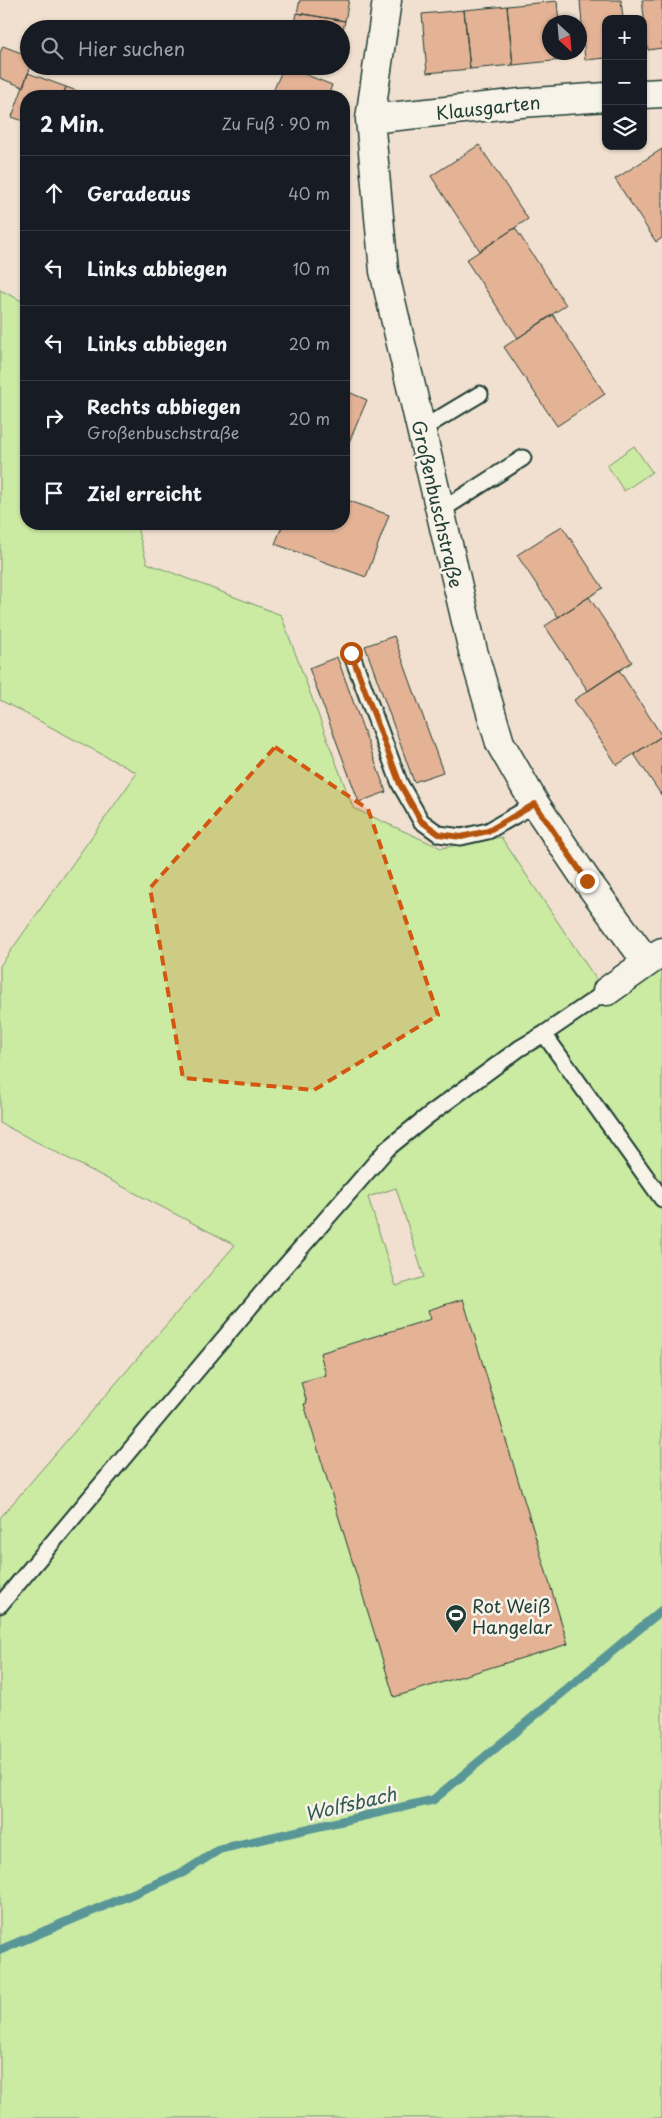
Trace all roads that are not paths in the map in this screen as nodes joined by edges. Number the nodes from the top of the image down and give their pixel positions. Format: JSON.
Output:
{"nodes":[{"id":1,"x":387,"y":0,"type":"edge"},
{"id":2,"x":662,"y":93,"type":"edge"},
{"id":3,"x":647,"y":94,"type":"edge"},
{"id":4,"x":602,"y":97,"type":"edge"},
{"id":5,"x":370,"y":119,"type":"junction"},
{"id":6,"x":480,"y":394,"type":"dead end"},
{"id":7,"x":420,"y":430,"type":"junction"},
{"id":8,"x":523,"y":458,"type":"dead end"},
{"id":9,"x":440,"y":511,"type":"junction"},
{"id":10,"x":351,"y":653,"type":"dead end"},
{"id":11,"x":535,"y":804,"type":"junction"},
{"id":12,"x":655,"y":957,"type":"edge"},
{"id":13,"x":607,"y":991,"type":"joint"},
{"id":14,"x":544,"y":1034,"type":"junction"},
{"id":15,"x":662,"y":1199,"type":"edge"},
{"id":16,"x":0,"y":1605,"type":"edge"}],
"edges":[{"from":1,"to":5,"type":"street","name":"Großenbuschstraße"},
{"from":2,"to":3,"type":"street"},
{"from":4,"to":5,"type":"street","name":"Klausgarten"},
{"from":5,"to":7,"type":"street","name":"Großenbuschstraße"},
{"from":6,"to":7,"type":"lane"},
{"from":7,"to":9,"type":"street","name":"Großenbuschstraße"},
{"from":8,"to":9,"type":"lane"},
{"from":9,"to":11,"type":"street","name":"Großenbuschstraße"},
{"from":10,"to":11,"type":"lane"},
{"from":11,"to":12,"type":"street","name":"Großenbuschstraße"},
{"from":12,"to":13,"type":"street","name":"Großenbuschstraße"},
{"from":13,"to":14,"type":"lane"},
{"from":14,"to":15,"type":"lane"},
{"from":14,"to":16,"type":"lane"}]}
